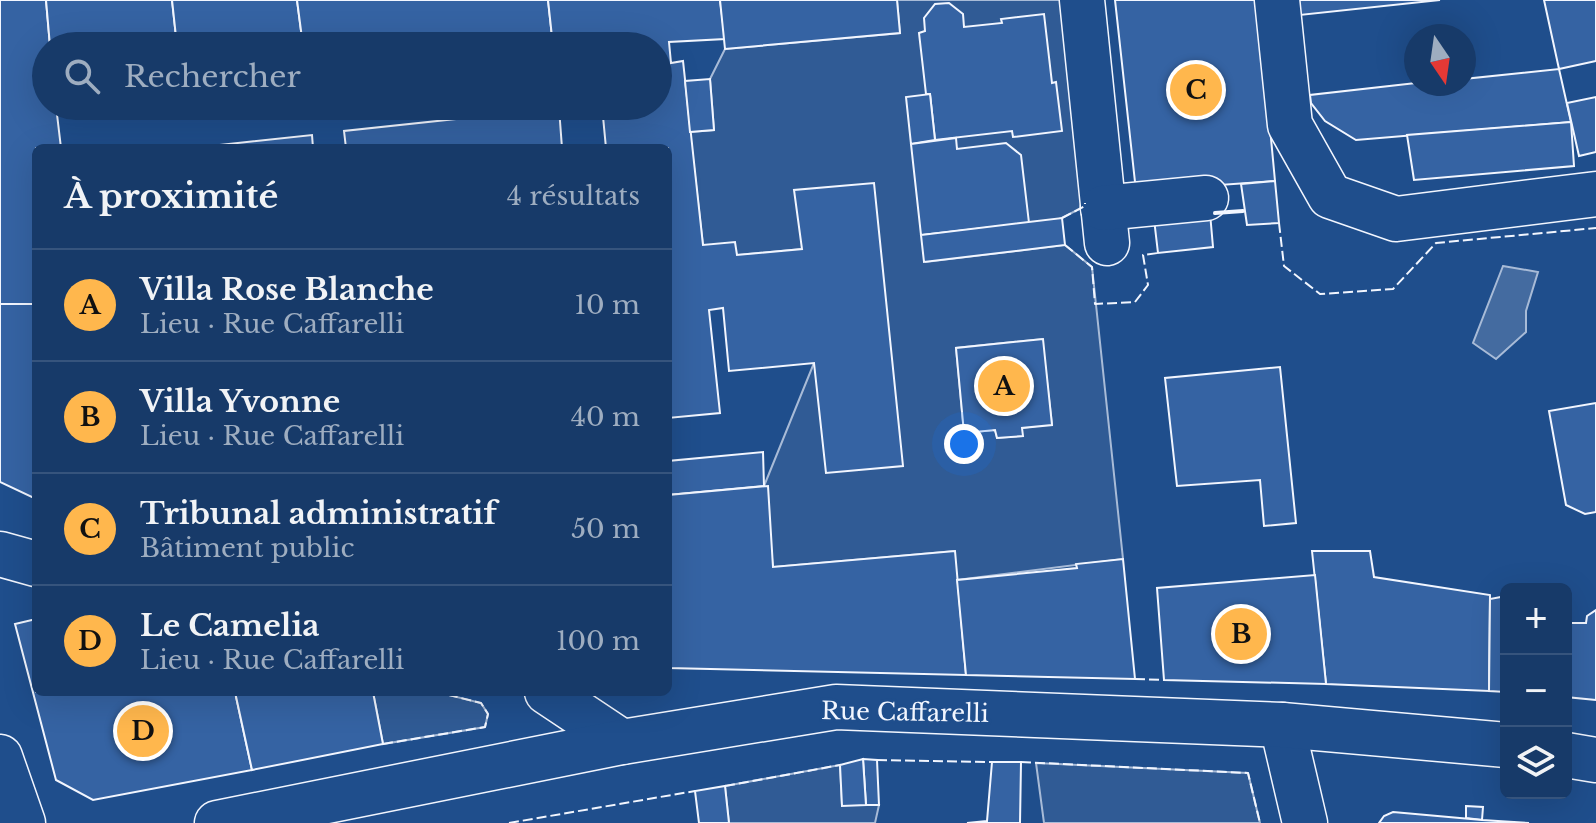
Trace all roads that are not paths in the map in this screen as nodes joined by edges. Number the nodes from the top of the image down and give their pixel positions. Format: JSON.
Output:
{"nodes":[{"id":1,"x":1082,"y":0,"type":"edge"},
{"id":2,"x":1277,"y":0,"type":"edge"},
{"id":3,"x":1596,"y":194,"type":"edge"},
{"id":4,"x":1206,"y":198,"type":"dead end"},
{"id":5,"x":0,"y":554,"type":"edge"},
{"id":6,"x":32,"y":563,"type":"edge"},
{"id":7,"x":553,"y":696,"type":"edge"},
{"id":8,"x":1282,"y":725,"type":"junction"},
{"id":9,"x":622,"y":742,"type":"junction"},
{"id":10,"x":1500,"y":744,"type":"edge"},
{"id":11,"x":1572,"y":756,"type":"edge"},
{"id":12,"x":0,"y":757,"type":"edge"},
{"id":13,"x":1596,"y":760,"type":"edge"},
{"id":14,"x":23,"y":823,"type":"edge"},
{"id":15,"x":217,"y":823,"type":"edge"},
{"id":16,"x":1305,"y":823,"type":"edge"}],
"edges":[{"from":1,"to":4,"type":"street"},
{"from":2,"to":3,"type":"street"},
{"from":5,"to":6,"type":"street"},
{"from":7,"to":9,"type":"street"},
{"from":8,"to":9,"type":"street","name":"Rue Caffarelli"},
{"from":8,"to":10,"type":"street","name":"Rue Caffarelli"},
{"from":8,"to":16,"type":"street"},
{"from":9,"to":15,"type":"street","name":"Rue Caffarelli"},
{"from":11,"to":13,"type":"street"},
{"from":12,"to":14,"type":"street"}]}
